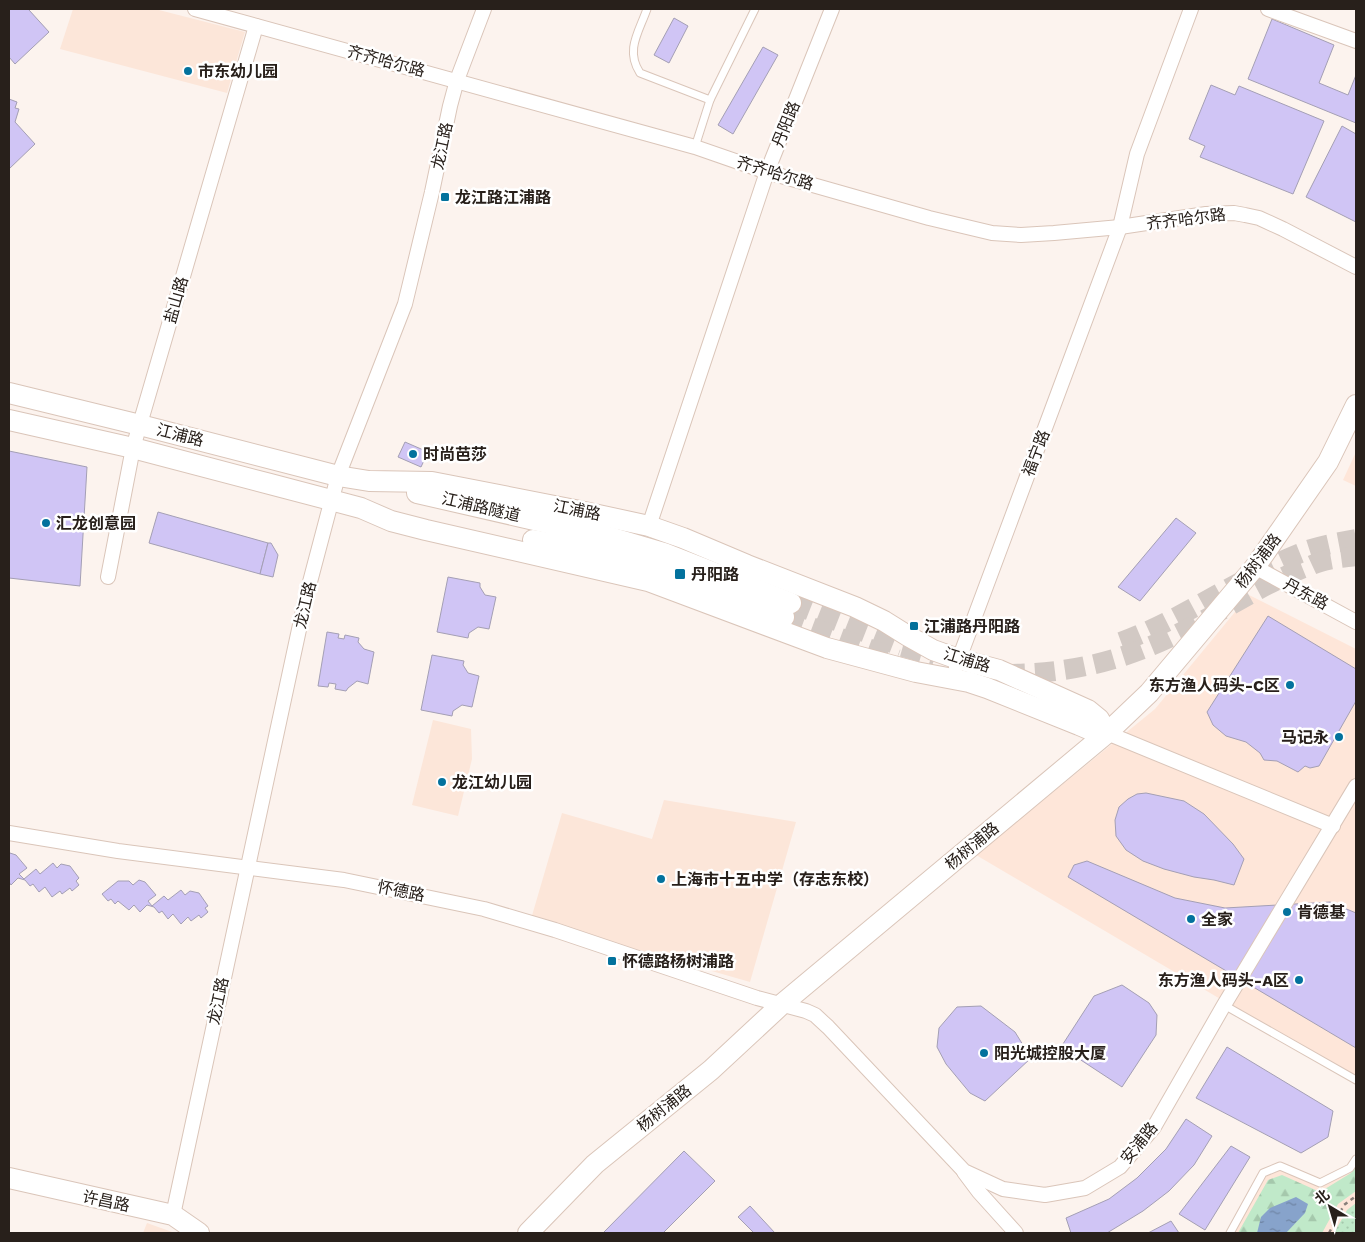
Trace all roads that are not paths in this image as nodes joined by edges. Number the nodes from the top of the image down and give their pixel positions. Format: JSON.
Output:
{"nodes":[{"id":1,"x":195,"y":9,"type":"edge"},
{"id":2,"x":484,"y":9,"type":"edge"},
{"id":3,"x":647,"y":9,"type":"edge"},
{"id":4,"x":754,"y":9,"type":"edge"},
{"id":5,"x":832,"y":9,"type":"edge"},
{"id":6,"x":1191,"y":9,"type":"edge"},
{"id":7,"x":1268,"y":9,"type":"edge"},
{"id":8,"x":1287,"y":9,"type":"edge"},
{"id":9,"x":256,"y":26,"type":"junction"},
{"id":10,"x":1356,"y":33,"type":"edge"},
{"id":11,"x":1356,"y":41,"type":"edge"},
{"id":12,"x":457,"y":80,"type":"junction"},
{"id":13,"x":710,"y":100,"type":"junction"},
{"id":14,"x":694,"y":147,"type":"junction"},
{"id":15,"x":767,"y":172,"type":"junction"},
{"id":16,"x":1120,"y":226,"type":"junction"},
{"id":17,"x":1356,"y":267,"type":"edge"},
{"id":18,"x":9,"y":394,"type":"edge"},
{"id":19,"x":1356,"y":406,"type":"edge"},
{"id":20,"x":9,"y":420,"type":"edge"},
{"id":21,"x":140,"y":425,"type":"junction"},
{"id":22,"x":133,"y":448,"type":"junction"},
{"id":23,"x":338,"y":476,"type":"junction"},
{"id":24,"x":368,"y":482,"type":"junction"},
{"id":25,"x":330,"y":501,"type":"junction"},
{"id":26,"x":361,"y":508,"type":"junction"},
{"id":27,"x":649,"y":526,"type":"junction"},
{"id":28,"x":1255,"y":567,"type":"junction"},
{"id":29,"x":108,"y":577,"type":"dead end"},
{"id":30,"x":1356,"y":622,"type":"edge"},
{"id":31,"x":958,"y":659,"type":"junction"},
{"id":32,"x":951,"y":679,"type":"junction"},
{"id":33,"x":1107,"y":733,"type":"junction"},
{"id":34,"x":1356,"y":786,"type":"edge"},
{"id":35,"x":1333,"y":826,"type":"junction"},
{"id":36,"x":9,"y":833,"type":"edge"},
{"id":37,"x":248,"y":868,"type":"junction"},
{"id":38,"x":781,"y":1005,"type":"junction"},
{"id":39,"x":1224,"y":1005,"type":"junction"},
{"id":40,"x":1356,"y":1080,"type":"edge"},
{"id":41,"x":1356,"y":1159,"type":"edge"},
{"id":42,"x":964,"y":1171,"type":"junction"},
{"id":43,"x":9,"y":1178,"type":"edge"},
{"id":44,"x":172,"y":1215,"type":"junction"},
{"id":45,"x":199,"y":1233,"type":"edge"},
{"id":46,"x":528,"y":1233,"type":"edge"},
{"id":47,"x":1016,"y":1233,"type":"edge"},
{"id":48,"x":1230,"y":1233,"type":"edge"}],
"edges":[{"from":1,"to":9,"type":"street","name":"齐齐哈尔路"},
{"from":2,"to":12,"type":"street","name":"龙江路"},
{"from":3,"to":13,"type":"lane"},
{"from":4,"to":13,"type":"lane"},
{"from":5,"to":15,"type":"street","name":"丹阳路"},
{"from":6,"to":16,"type":"street","name":"福宁路"},
{"from":7,"to":11,"type":"street"},
{"from":8,"to":10,"type":"street"},
{"from":9,"to":12,"type":"street","name":"齐齐哈尔路"},
{"from":9,"to":21,"type":"street","name":"盐山路"},
{"from":12,"to":14,"type":"street","name":"齐齐哈尔路"},
{"from":12,"to":23,"type":"street","name":"龙江路"},
{"from":13,"to":14,"type":"lane"},
{"from":14,"to":15,"type":"street","name":"齐齐哈尔路"},
{"from":15,"to":16,"type":"street","name":"齐齐哈尔路"},
{"from":15,"to":27,"type":"street","name":"丹阳路"},
{"from":16,"to":17,"type":"street","name":"齐齐哈尔路"},
{"from":16,"to":31,"type":"street","name":"福宁路"},
{"from":18,"to":21,"type":"main road","name":"江浦路"},
{"from":19,"to":28,"type":"main road","name":"杨树浦路"},
{"from":20,"to":22,"type":"main road","name":"江浦路"},
{"from":21,"to":22,"type":"street","name":"盐山路"},
{"from":21,"to":23,"type":"main road","name":"江浦路"},
{"from":22,"to":25,"type":"main road","name":"江浦路"},
{"from":22,"to":29,"type":"street","name":"盐山路"},
{"from":23,"to":24,"type":"main road","name":"江浦路"},
{"from":23,"to":25,"type":"street","name":"龙江路"},
{"from":24,"to":26,"type":"main road","name":"江浦路隧道"},
{"from":24,"to":27,"type":"main road","name":"江浦路"},
{"from":25,"to":26,"type":"main road","name":"江浦路"},
{"from":25,"to":37,"type":"street","name":"龙江路"},
{"from":26,"to":32,"type":"main road","name":"江浦路"},
{"from":27,"to":31,"type":"main road","name":"江浦路"},
{"from":28,"to":30,"type":"street","name":"丹东路"},
{"from":28,"to":33,"type":"main road","name":"杨树浦路"},
{"from":31,"to":32,"type":"street","name":"福宁路"},
{"from":31,"to":33,"type":"main road","name":"江浦路"},
{"from":32,"to":33,"type":"main road","name":"江浦路"},
{"from":33,"to":35,"type":"street","name":"江浦路"},
{"from":33,"to":38,"type":"main road","name":"杨树浦路"},
{"from":34,"to":35,"type":"street","name":"安浦路"},
{"from":35,"to":39,"type":"street","name":"安浦路"},
{"from":36,"to":37,"type":"street","name":"怀德路"},
{"from":37,"to":38,"type":"street","name":"怀德路"},
{"from":37,"to":44,"type":"street","name":"龙江路"},
{"from":38,"to":42,"type":"street","name":"安浦路"},
{"from":38,"to":46,"type":"main road","name":"杨树浦路"},
{"from":39,"to":40,"type":"lane"},
{"from":39,"to":42,"type":"street","name":"安浦路"},
{"from":41,"to":48,"type":"lane"},
{"from":42,"to":47,"type":"street"},
{"from":43,"to":44,"type":"main road","name":"许昌路"},
{"from":44,"to":45,"type":"main road","name":"许昌路"}]}
